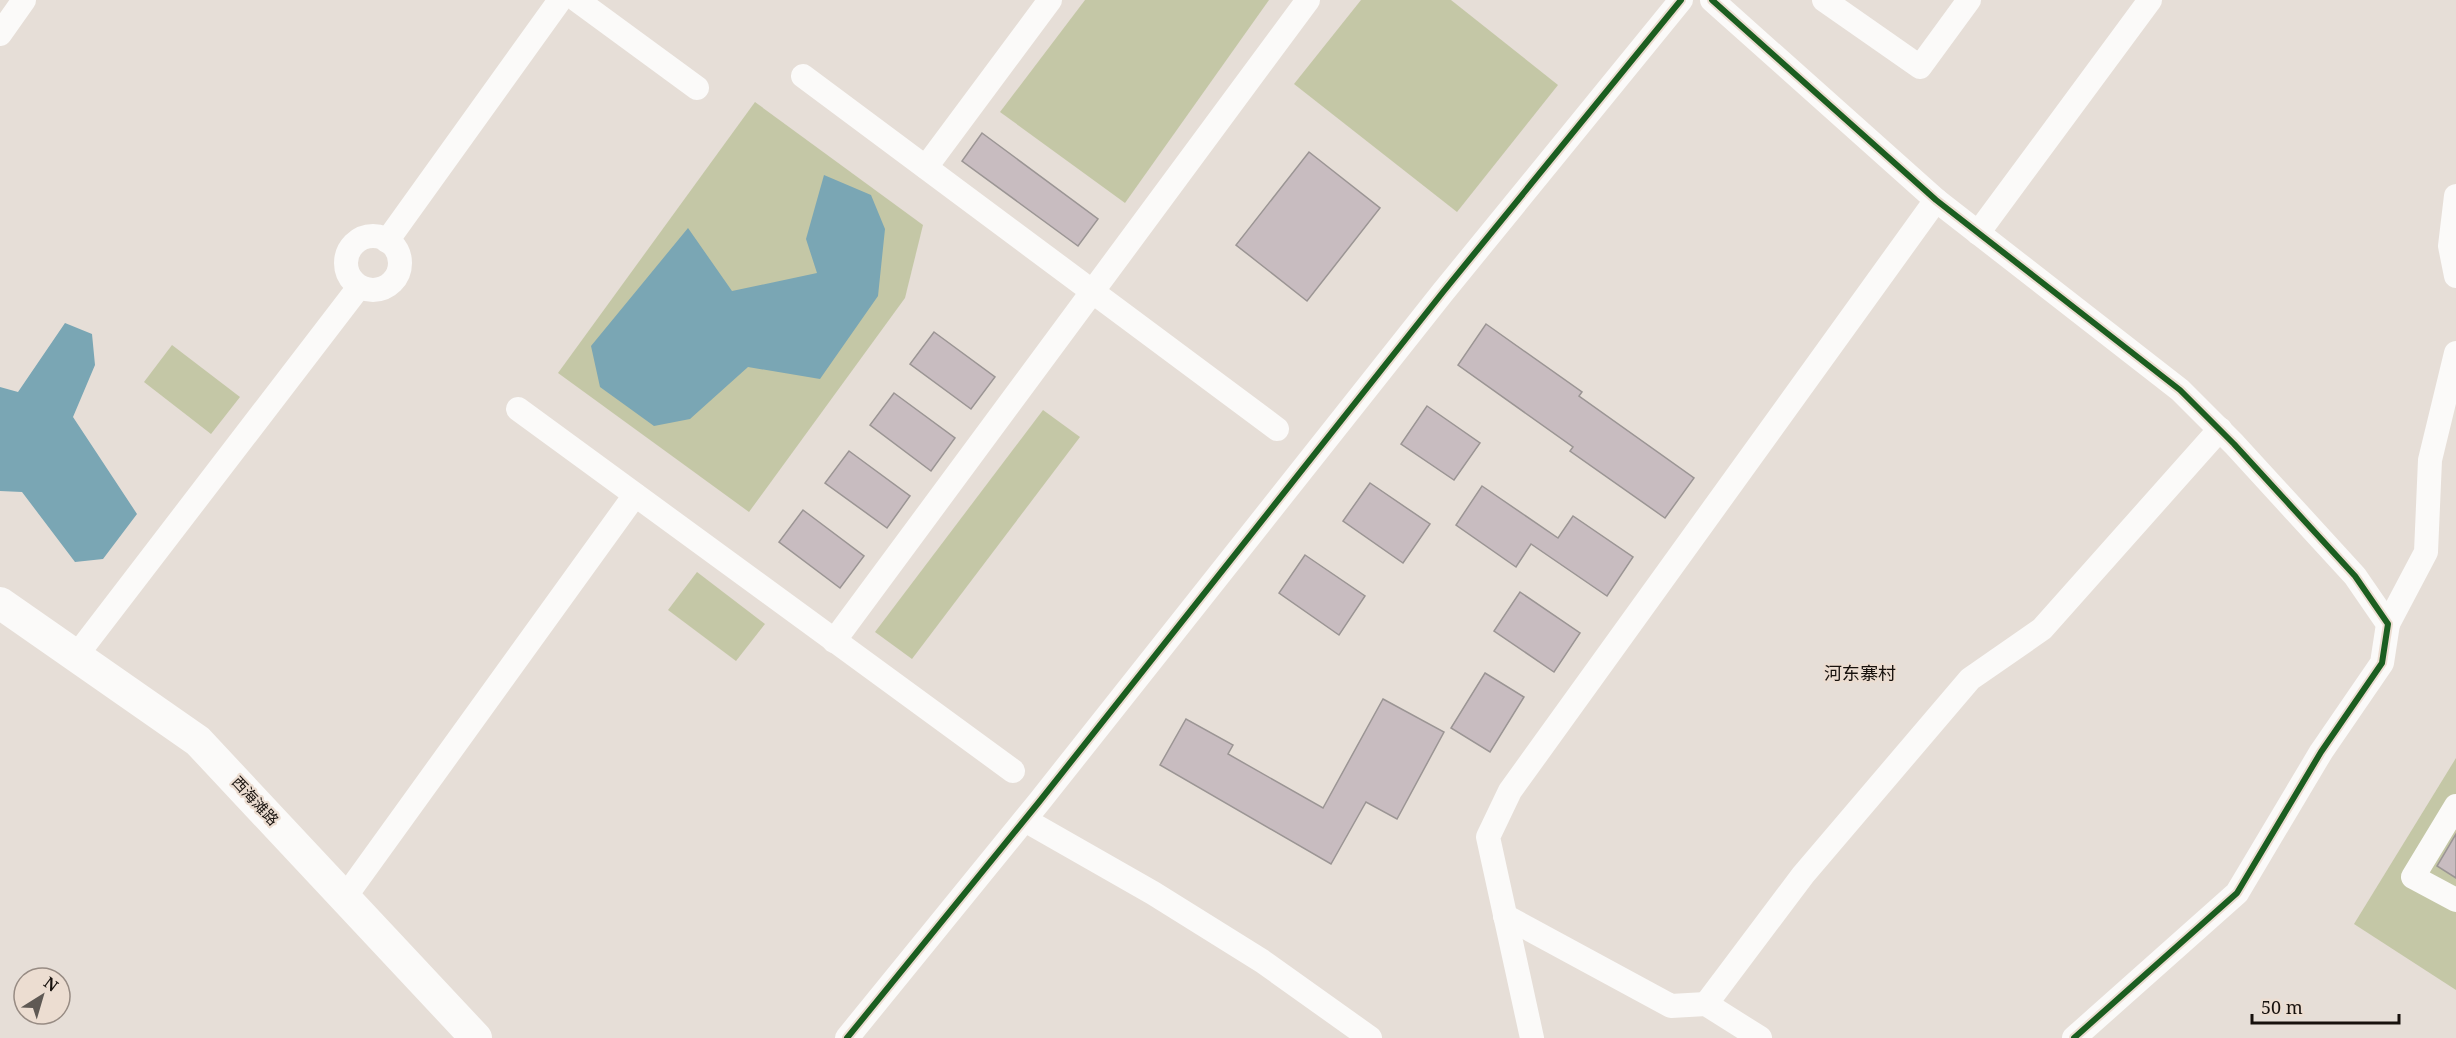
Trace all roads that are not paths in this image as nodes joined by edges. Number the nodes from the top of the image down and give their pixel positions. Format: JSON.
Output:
{"nodes":[{"id":1,"x":24,"y":0,"type":"edge"},
{"id":2,"x":560,"y":0,"type":"edge"},
{"id":3,"x":578,"y":0,"type":"edge"},
{"id":4,"x":1050,"y":0,"type":"edge"},
{"id":5,"x":1308,"y":0,"type":"edge"},
{"id":6,"x":1681,"y":0,"type":"edge"},
{"id":7,"x":1712,"y":0,"type":"edge"},
{"id":8,"x":1824,"y":0,"type":"edge"},
{"id":9,"x":1969,"y":0,"type":"edge"},
{"id":10,"x":2150,"y":0,"type":"edge"},
{"id":11,"x":0,"y":34,"type":"edge"},
{"id":12,"x":803,"y":75,"type":"dead end"},
{"id":13,"x":697,"y":88,"type":"dead end"},
{"id":14,"x":926,"y":167,"type":"junction"},
{"id":15,"x":2456,"y":195,"type":"edge"},
{"id":16,"x":1936,"y":200,"type":"junction"},
{"id":17,"x":1978,"y":233,"type":"junction"},
{"id":18,"x":387,"y":241,"type":"junction"},
{"id":19,"x":2456,"y":276,"type":"edge"},
{"id":20,"x":359,"y":287,"type":"junction"},
{"id":21,"x":1092,"y":291,"type":"junction"},
{"id":22,"x":2456,"y":353,"type":"edge"},
{"id":23,"x":518,"y":410,"type":"dead end"},
{"id":24,"x":1277,"y":429,"type":"dead end"},
{"id":25,"x":2220,"y":429,"type":"junction"},
{"id":26,"x":635,"y":495,"type":"junction"},
{"id":27,"x":0,"y":603,"type":"edge"},
{"id":28,"x":2388,"y":624,"type":"junction"},
{"id":29,"x":834,"y":641,"type":"junction"},
{"id":30,"x":76,"y":656,"type":"junction"},
{"id":31,"x":1013,"y":771,"type":"dead end"},
{"id":32,"x":2456,"y":806,"type":"edge"},
{"id":33,"x":1025,"y":820,"type":"junction"},
{"id":34,"x":345,"y":897,"type":"junction"},
{"id":35,"x":2456,"y":900,"type":"edge"},
{"id":36,"x":1505,"y":916,"type":"junction"},
{"id":37,"x":1706,"y":1004,"type":"junction"},
{"id":38,"x":476,"y":1038,"type":"edge"},
{"id":39,"x":847,"y":1038,"type":"edge"},
{"id":40,"x":1370,"y":1038,"type":"edge"},
{"id":41,"x":1532,"y":1038,"type":"edge"},
{"id":42,"x":1760,"y":1038,"type":"edge"},
{"id":43,"x":2074,"y":1038,"type":"edge"}],
"edges":[{"from":1,"to":11,"type":"street"},
{"from":2,"to":18,"type":"street"},
{"from":3,"to":13,"type":"street"},
{"from":4,"to":14,"type":"street"},
{"from":5,"to":21,"type":"street"},
{"from":6,"to":33,"type":"street"},
{"from":7,"to":16,"type":"street"},
{"from":8,"to":9,"type":"street"},
{"from":10,"to":17,"type":"street"},
{"from":12,"to":14,"type":"street"},
{"from":14,"to":21,"type":"street"},
{"from":15,"to":19,"type":"street"},
{"from":16,"to":17,"type":"street"},
{"from":16,"to":36,"type":"street"},
{"from":17,"to":25,"type":"street"},
{"from":18,"to":20,"type":"street"},
{"from":18,"to":20,"type":"street"},
{"from":20,"to":30,"type":"street"},
{"from":21,"to":24,"type":"street"},
{"from":21,"to":29,"type":"street"},
{"from":22,"to":28,"type":"street"},
{"from":23,"to":26,"type":"street"},
{"from":25,"to":28,"type":"street"},
{"from":25,"to":37,"type":"street"},
{"from":26,"to":29,"type":"street"},
{"from":26,"to":34,"type":"street"},
{"from":27,"to":30,"type":"main road","name":"西海滩路"},
{"from":28,"to":43,"type":"street"},
{"from":29,"to":31,"type":"street"},
{"from":30,"to":34,"type":"main road","name":"西海滩路"},
{"from":32,"to":35,"type":"street"},
{"from":33,"to":39,"type":"street"},
{"from":33,"to":40,"type":"street"},
{"from":34,"to":38,"type":"main road","name":"西海滩路"},
{"from":36,"to":37,"type":"street"},
{"from":36,"to":41,"type":"street"},
{"from":37,"to":42,"type":"street"}]}
